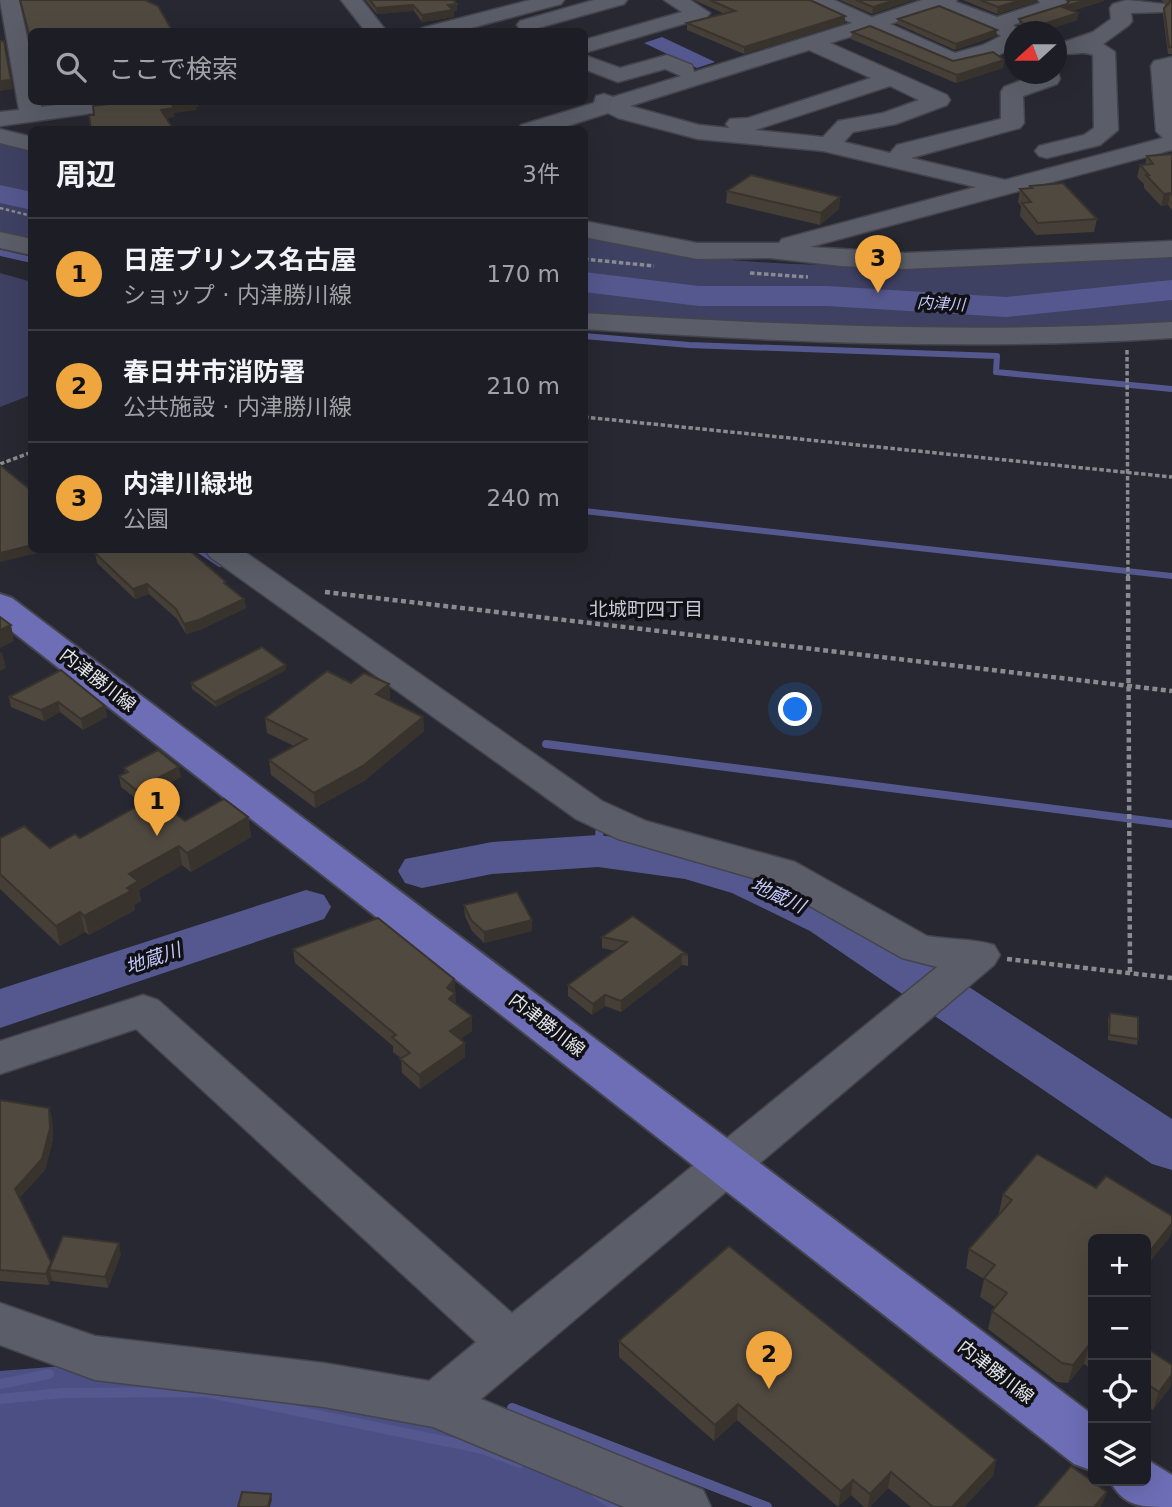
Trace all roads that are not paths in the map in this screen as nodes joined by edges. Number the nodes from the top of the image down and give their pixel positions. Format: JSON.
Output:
{"nodes":[{"id":1,"x":9,"y":0,"type":"edge"},
{"id":2,"x":351,"y":0,"type":"edge"},
{"id":3,"x":455,"y":0,"type":"edge"},
{"id":4,"x":554,"y":0,"type":"edge"},
{"id":5,"x":617,"y":0,"type":"edge"},
{"id":6,"x":674,"y":0,"type":"edge"},
{"id":7,"x":817,"y":0,"type":"edge"},
{"id":8,"x":1048,"y":0,"type":"edge"},
{"id":9,"x":939,"y":1,"type":"edge"},
{"id":10,"x":1160,"y":19,"type":"edge"},
{"id":11,"x":1033,"y":21,"type":"edge"},
{"id":12,"x":873,"y":23,"type":"junction"},
{"id":13,"x":477,"y":26,"type":"edge"},
{"id":14,"x":374,"y":28,"type":"edge"},
{"id":15,"x":519,"y":28,"type":"edge"},
{"id":16,"x":1004,"y":34,"type":"edge"},
{"id":17,"x":1004,"y":41,"type":"edge"},
{"id":18,"x":811,"y":43,"type":"junction"},
{"id":19,"x":1083,"y":43,"type":"junction"},
{"id":20,"x":588,"y":46,"type":"edge"},
{"id":21,"x":1067,"y":48,"type":"edge"},
{"id":22,"x":845,"y":57,"type":"junction"},
{"id":23,"x":588,"y":63,"type":"edge"},
{"id":24,"x":1167,"y":65,"type":"edge"},
{"id":25,"x":806,"y":70,"type":"dead end"},
{"id":26,"x":11,"y":73,"type":"edge"},
{"id":27,"x":701,"y":77,"type":"junction"},
{"id":28,"x":894,"y":78,"type":"junction"},
{"id":29,"x":1035,"y":84,"type":"edge"},
{"id":30,"x":1105,"y":90,"type":"junction"},
{"id":31,"x":588,"y":94,"type":"edge"},
{"id":32,"x":1165,"y":94,"type":"junction"},
{"id":33,"x":611,"y":105,"type":"junction"},
{"id":34,"x":690,"y":107,"type":"dead end"},
{"id":35,"x":129,"y":108,"type":"edge"},
{"id":36,"x":31,"y":115,"type":"junction"},
{"id":37,"x":0,"y":119,"type":"edge"},
{"id":38,"x":542,"y":126,"type":"edge"},
{"id":39,"x":1172,"y":134,"type":"edge"},
{"id":40,"x":0,"y":136,"type":"edge"},
{"id":41,"x":935,"y":143,"type":"junction"},
{"id":42,"x":1172,"y":143,"type":"edge"},
{"id":43,"x":28,"y":144,"type":"edge"},
{"id":44,"x":829,"y":145,"type":"junction"},
{"id":45,"x":1027,"y":156,"type":"dead end"},
{"id":46,"x":975,"y":157,"type":"dead end"},
{"id":47,"x":894,"y":161,"type":"junction"},
{"id":48,"x":1005,"y":187,"type":"junction"},
{"id":49,"x":588,"y":230,"type":"edge"},
{"id":50,"x":0,"y":240,"type":"edge"},
{"id":51,"x":28,"y":246,"type":"edge"},
{"id":52,"x":1172,"y":249,"type":"edge"},
{"id":53,"x":770,"y":250,"type":"junction"},
{"id":54,"x":588,"y":321,"type":"edge"},
{"id":55,"x":1172,"y":330,"type":"edge"},
{"id":56,"x":226,"y":553,"type":"edge"},
{"id":57,"x":0,"y":605,"type":"edge"},
{"id":58,"x":0,"y":1058,"type":"edge"},
{"id":59,"x":727,"y":1164,"type":"junction"},
{"id":60,"x":0,"y":1324,"type":"edge"},
{"id":61,"x":511,"y":1343,"type":"junction"},
{"id":62,"x":437,"y":1405,"type":"junction"},
{"id":63,"x":1088,"y":1443,"type":"edge"},
{"id":64,"x":1144,"y":1486,"type":"edge"},
{"id":65,"x":684,"y":1507,"type":"edge"},
{"id":66,"x":1171,"y":1507,"type":"edge"}],
"edges":[{"from":1,"to":26,"type":"street"},
{"from":2,"to":14,"type":"street"},
{"from":3,"to":13,"type":"street"},
{"from":4,"to":13,"type":"street"},
{"from":5,"to":15,"type":"street"},
{"from":6,"to":20,"type":"street"},
{"from":7,"to":12,"type":"street"},
{"from":8,"to":11,"type":"street"},
{"from":9,"to":12,"type":"street"},
{"from":9,"to":16,"type":"street"},
{"from":10,"to":19,"type":"street"},
{"from":10,"to":24,"type":"street"},
{"from":12,"to":17,"type":"street"},
{"from":12,"to":18,"type":"street"},
{"from":18,"to":22,"type":"street"},
{"from":18,"to":27,"type":"street"},
{"from":19,"to":21,"type":"street"},
{"from":19,"to":30,"type":"street"},
{"from":22,"to":25,"type":"street"},
{"from":22,"to":28,"type":"street"},
{"from":23,"to":27,"type":"street"},
{"from":24,"to":32,"type":"street"},
{"from":26,"to":36,"type":"street"},
{"from":27,"to":33,"type":"street"},
{"from":28,"to":34,"type":"street"},
{"from":28,"to":44,"type":"street"},
{"from":29,"to":41,"type":"street"},
{"from":30,"to":32,"type":"street"},
{"from":30,"to":45,"type":"street"},
{"from":31,"to":33,"type":"street"},
{"from":32,"to":39,"type":"street"},
{"from":33,"to":38,"type":"street"},
{"from":33,"to":44,"type":"street"},
{"from":35,"to":36,"type":"street"},
{"from":36,"to":37,"type":"street"},
{"from":40,"to":43,"type":"street"},
{"from":41,"to":46,"type":"street"},
{"from":41,"to":47,"type":"street"},
{"from":42,"to":48,"type":"street"},
{"from":44,"to":47,"type":"street"},
{"from":47,"to":48,"type":"street"},
{"from":48,"to":53,"type":"street"},
{"from":49,"to":53,"type":"street"},
{"from":50,"to":51,"type":"street"},
{"from":52,"to":53,"type":"street"},
{"from":54,"to":55,"type":"street"},
{"from":56,"to":59,"type":"street"},
{"from":57,"to":59,"type":"main road","name":"内津勝川線"},
{"from":58,"to":61,"type":"street"},
{"from":59,"to":61,"type":"street"},
{"from":59,"to":63,"type":"main road","name":"内津勝川線"},
{"from":60,"to":62,"type":"street"},
{"from":61,"to":62,"type":"street"},
{"from":62,"to":65,"type":"street"},
{"from":64,"to":66,"type":"main road"}]}
